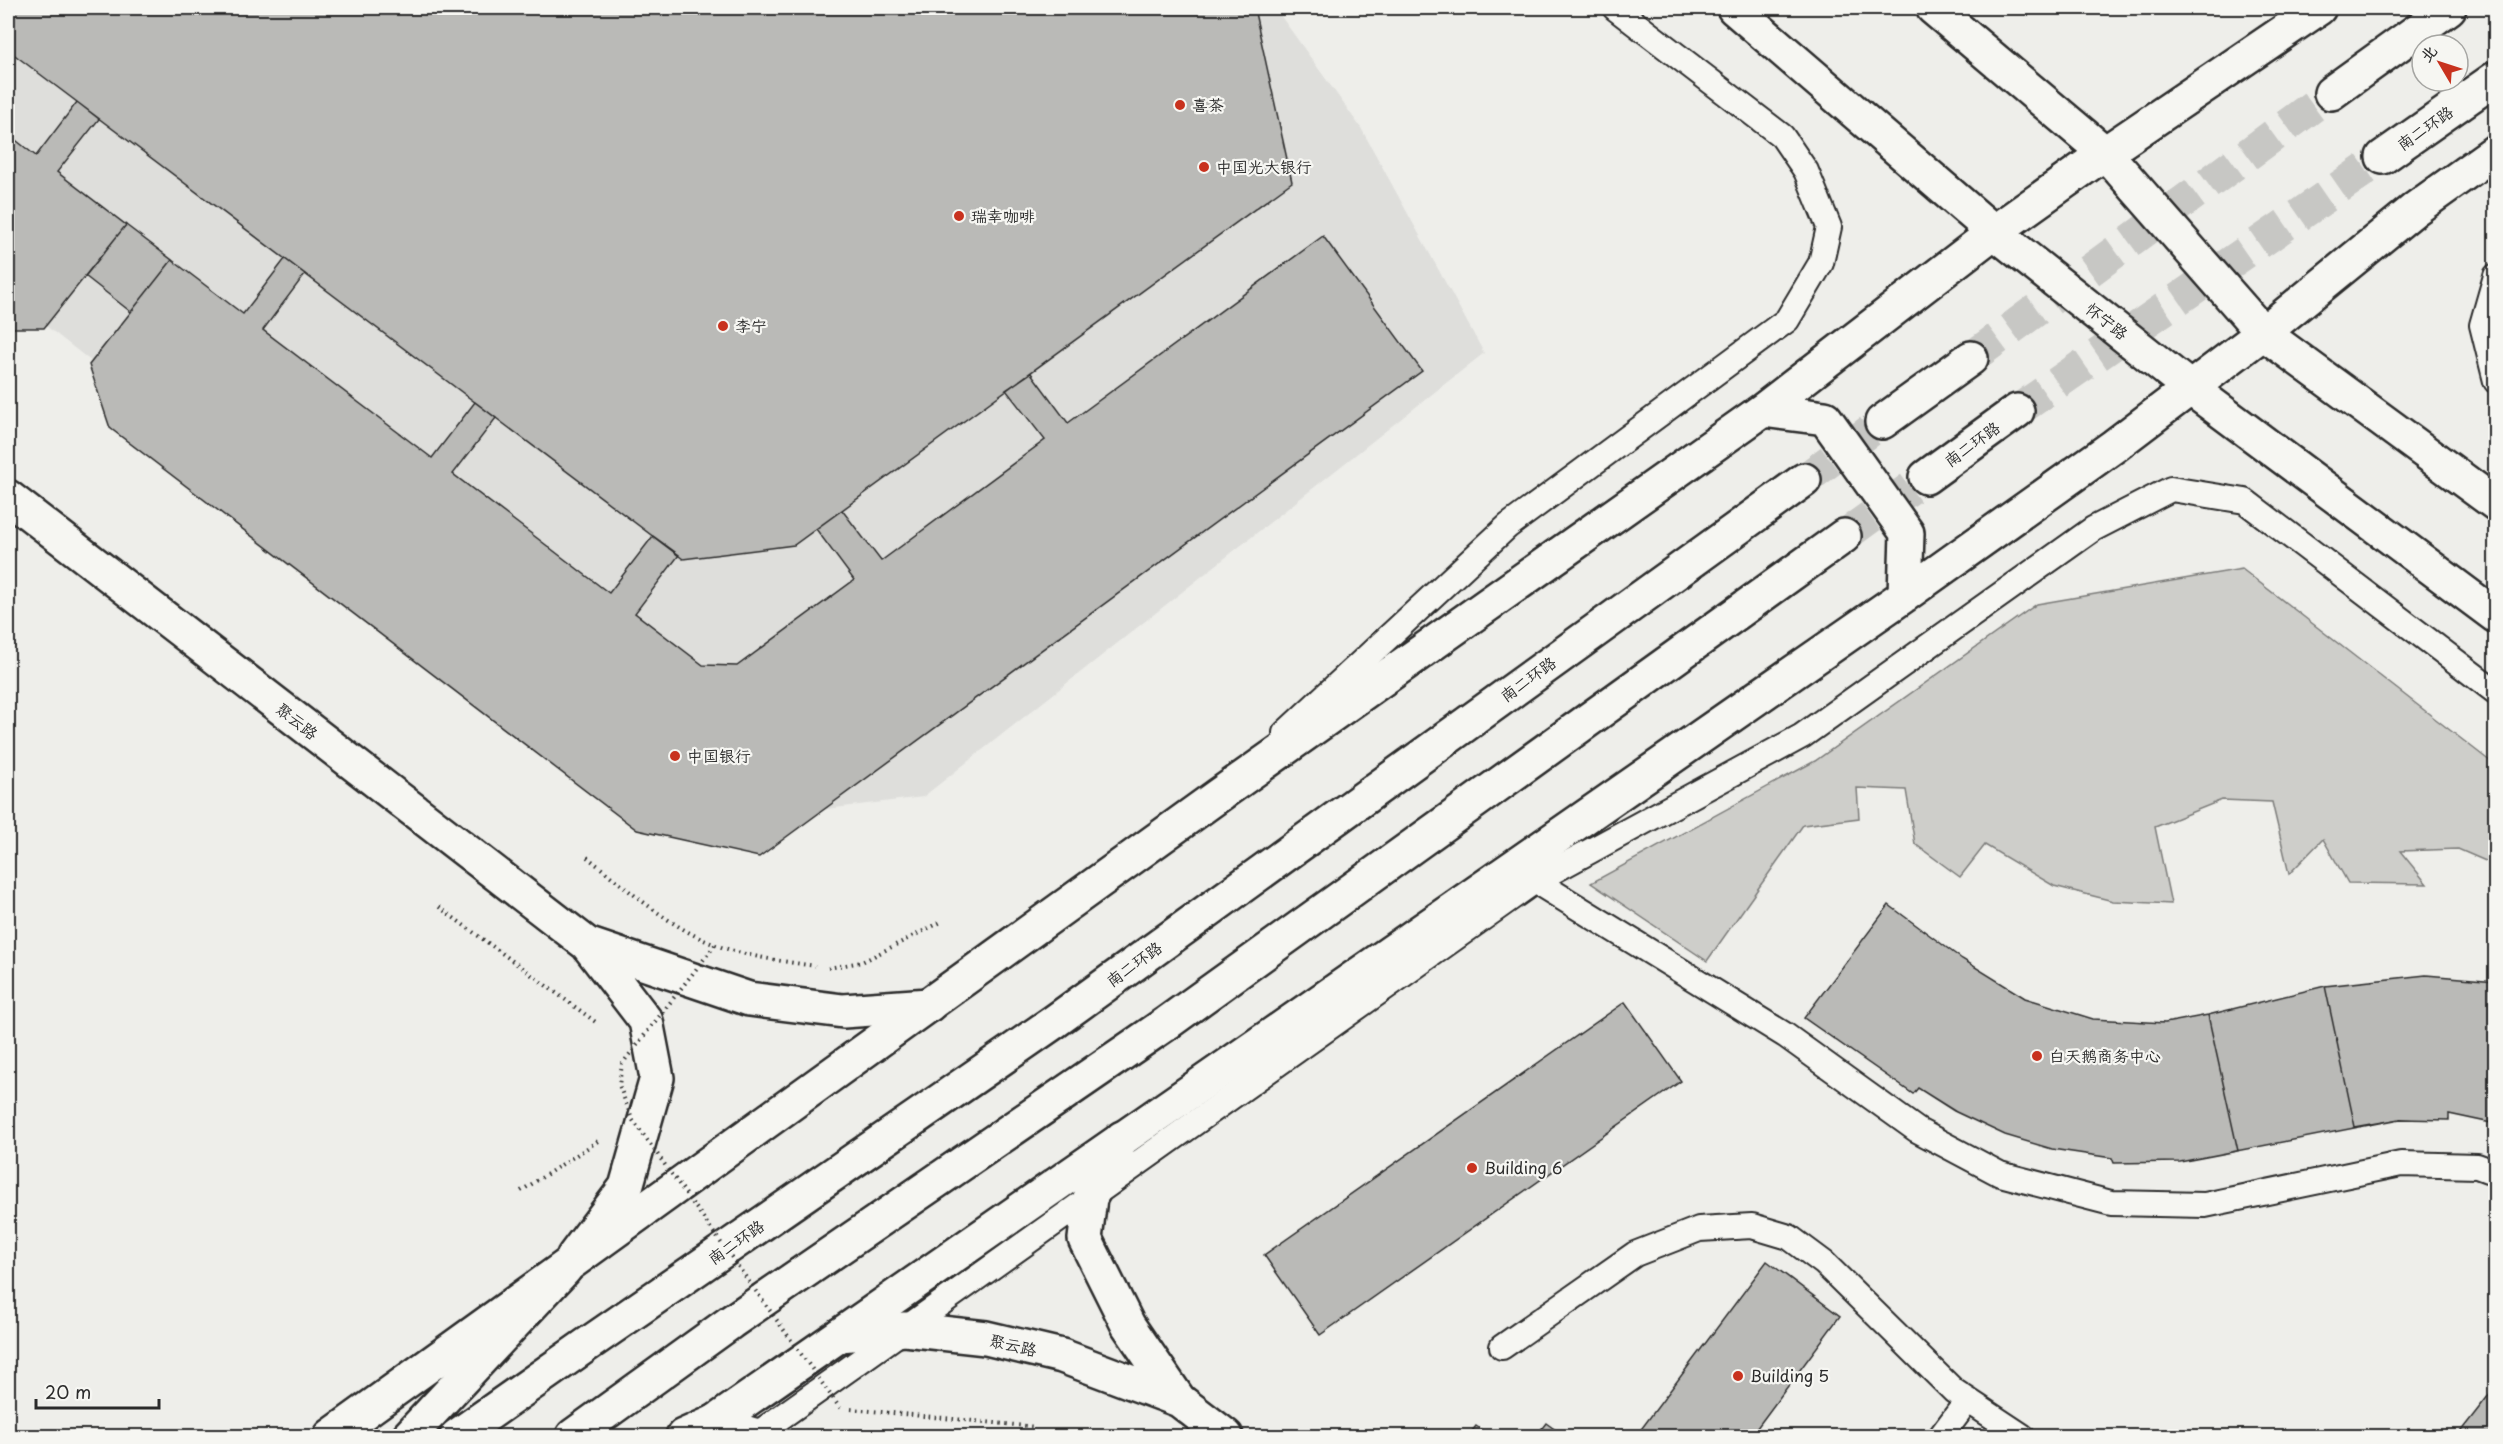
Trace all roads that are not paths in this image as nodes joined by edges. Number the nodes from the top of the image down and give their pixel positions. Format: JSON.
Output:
{"nodes":[{"id":1,"x":1615,"y":8,"type":"edge"},
{"id":2,"x":1734,"y":8,"type":"edge"},
{"id":3,"x":1933,"y":8,"type":"edge"},
{"id":4,"x":2304,"y":8,"type":"edge"},
{"id":5,"x":2319,"y":8,"type":"edge"},
{"id":6,"x":2449,"y":8,"type":"edge"},
{"id":7,"x":2254,"y":54,"type":"junction"},
{"id":8,"x":2496,"y":78,"type":"edge"},
{"id":9,"x":2331,"y":93,"type":"tunnel mouth"},
{"id":10,"x":2496,"y":151,"type":"edge"},
{"id":11,"x":2105,"y":153,"type":"junction"},
{"id":12,"x":2383,"y":157,"type":"tunnel mouth"},
{"id":13,"x":2496,"y":169,"type":"edge"},
{"id":14,"x":2415,"y":209,"type":"junction"},
{"id":15,"x":1994,"y":232,"type":"junction"},
{"id":16,"x":2496,"y":276,"type":"edge"},
{"id":17,"x":2263,"y":333,"type":"junction"},
{"id":18,"x":1971,"y":358,"type":"tunnel mouth"},
{"id":19,"x":2496,"y":381,"type":"edge"},
{"id":20,"x":2190,"y":387,"type":"junction"},
{"id":21,"x":1763,"y":410,"type":"junction"},
{"id":22,"x":2017,"y":411,"type":"tunnel mouth"},
{"id":23,"x":1882,"y":422,"type":"tunnel mouth"},
{"id":24,"x":1926,"y":477,"type":"tunnel mouth"},
{"id":25,"x":1803,"y":480,"type":"tunnel mouth"},
{"id":26,"x":8,"y":497,"type":"edge"},
{"id":27,"x":2496,"y":504,"type":"edge"},
{"id":28,"x":1844,"y":536,"type":"tunnel mouth"},
{"id":29,"x":1905,"y":595,"type":"junction"},
{"id":30,"x":2496,"y":616,"type":"edge"},
{"id":31,"x":2496,"y":692,"type":"edge"},
{"id":32,"x":1219,"y":795,"type":"junction"},
{"id":33,"x":1535,"y":881,"type":"junction"},
{"id":34,"x":587,"y":944,"type":"junction"},
{"id":35,"x":929,"y":1005,"type":"junction"},
{"id":36,"x":1122,"y":1138,"type":"junction"},
{"id":37,"x":2496,"y":1173,"type":"edge"},
{"id":38,"x":1090,"y":1198,"type":"junction"},
{"id":39,"x":565,"y":1269,"type":"junction"},
{"id":40,"x":905,"y":1329,"type":"junction"},
{"id":41,"x":840,"y":1335,"type":"junction"},
{"id":42,"x":1502,"y":1347,"type":"dead end"},
{"id":43,"x":1179,"y":1400,"type":"junction"},
{"id":44,"x":1968,"y":1400,"type":"junction"},
{"id":45,"x":707,"y":1428,"type":"edge"},
{"id":46,"x":331,"y":1437,"type":"edge"},
{"id":47,"x":409,"y":1437,"type":"edge"},
{"id":48,"x":457,"y":1437,"type":"edge"},
{"id":49,"x":573,"y":1437,"type":"edge"},
{"id":50,"x":683,"y":1437,"type":"edge"},
{"id":51,"x":1226,"y":1437,"type":"edge"},
{"id":52,"x":1941,"y":1437,"type":"edge"},
{"id":53,"x":2022,"y":1437,"type":"edge"}],
"edges":[{"from":1,"to":32,"type":"lane"},
{"from":2,"to":15,"type":"main road","name":"怀宁路"},
{"from":3,"to":11,"type":"main road"},
{"from":4,"to":7,"type":"main road"},
{"from":5,"to":7,"type":"main road"},
{"from":6,"to":9,"type":"main road"},
{"from":7,"to":11,"type":"main road"},
{"from":8,"to":12,"type":"main road","name":"南二环路"},
{"from":10,"to":14,"type":"main road"},
{"from":11,"to":15,"type":"main road"},
{"from":11,"to":17,"type":"main road"},
{"from":13,"to":14,"type":"main road"},
{"from":14,"to":17,"type":"main road"},
{"from":15,"to":20,"type":"main road","name":"怀宁路"},
{"from":15,"to":21,"type":"main road"},
{"from":16,"to":19,"type":"lane"},
{"from":17,"to":20,"type":"main road"},
{"from":17,"to":27,"type":"main road"},
{"from":18,"to":23,"type":"main road"},
{"from":20,"to":29,"type":"main road"},
{"from":20,"to":30,"type":"main road","name":"怀宁路"},
{"from":21,"to":29,"type":"main road"},
{"from":21,"to":32,"type":"main road"},
{"from":22,"to":24,"type":"main road","name":"南二环路"},
{"from":25,"to":48,"type":"main road","name":"南二环路"},
{"from":26,"to":34,"type":"main road","name":"聚云路"},
{"from":28,"to":49,"type":"main road"},
{"from":29,"to":36,"type":"main road"},
{"from":31,"to":33,"type":"lane"},
{"from":32,"to":35,"type":"main road"},
{"from":33,"to":37,"type":"lane"},
{"from":33,"to":38,"type":"lane"},
{"from":34,"to":35,"type":"main road"},
{"from":34,"to":39,"type":"main road"},
{"from":35,"to":39,"type":"main road"},
{"from":36,"to":38,"type":"main road","name":"聚云路"},
{"from":36,"to":41,"type":"main road"},
{"from":38,"to":40,"type":"lane"},
{"from":38,"to":43,"type":"main road","name":"聚云路"},
{"from":39,"to":46,"type":"main road"},
{"from":39,"to":47,"type":"main road"},
{"from":40,"to":41,"type":"main road","name":"聚云路"},
{"from":40,"to":43,"type":"main road","name":"聚云路"},
{"from":40,"to":45,"type":"lane"},
{"from":41,"to":45,"type":"main road"},
{"from":42,"to":44,"type":"lane"},
{"from":43,"to":51,"type":"main road","name":"聚云路"},
{"from":44,"to":52,"type":"lane"},
{"from":44,"to":53,"type":"lane"},
{"from":45,"to":50,"type":"main road"}]}
